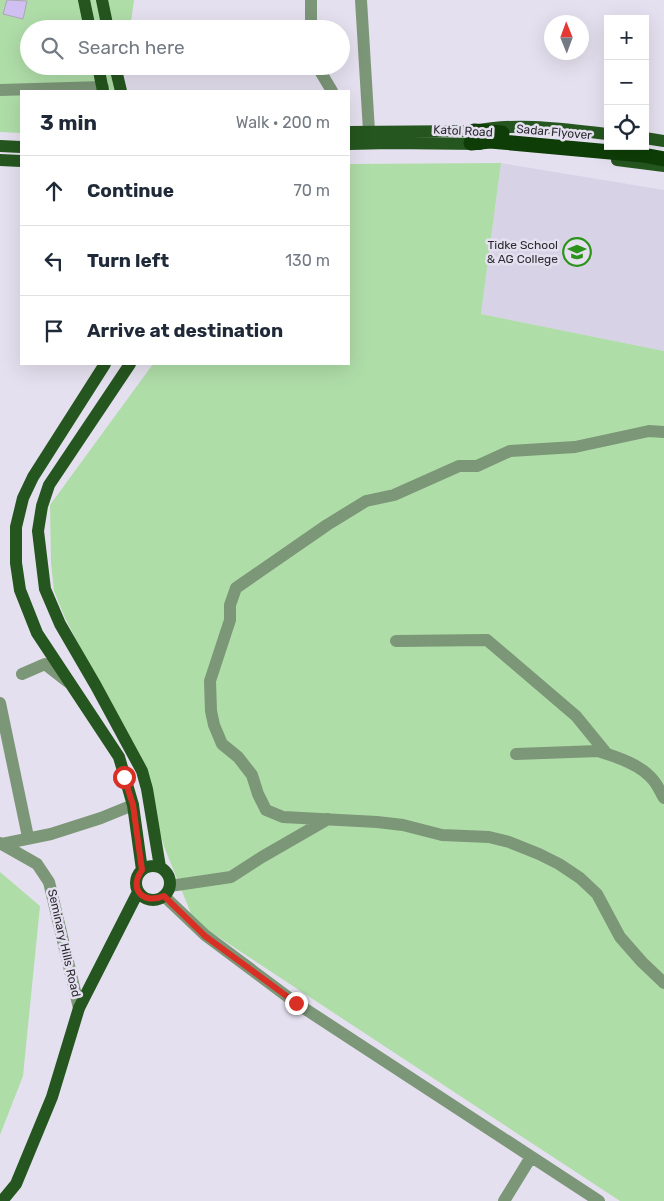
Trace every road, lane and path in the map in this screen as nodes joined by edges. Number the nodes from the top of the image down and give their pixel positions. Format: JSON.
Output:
{"nodes":[{"id":1,"x":84,"y":0,"type":"edge"},
{"id":2,"x":102,"y":0,"type":"edge"},
{"id":3,"x":311,"y":0,"type":"edge"},
{"id":4,"x":361,"y":0,"type":"edge"},
{"id":5,"x":88,"y":20,"type":"edge"},
{"id":6,"x":106,"y":20,"type":"edge"},
{"id":7,"x":311,"y":20,"type":"edge"},
{"id":8,"x":100,"y":75,"type":"edge"},
{"id":9,"x":117,"y":75,"type":"edge"},
{"id":10,"x":322,"y":75,"type":"edge"},
{"id":11,"x":103,"y":89,"type":"edge"},
{"id":12,"x":0,"y":90,"type":"edge"},
{"id":13,"x":121,"y":90,"type":"edge"},
{"id":14,"x":331,"y":90,"type":"edge"},
{"id":15,"x":350,"y":132,"type":"edge"},
{"id":16,"x":369,"y":132,"type":"junction"},
{"id":17,"x":604,"y":134,"type":"edge"},
{"id":18,"x":472,"y":137,"type":"junction"},
{"id":19,"x":517,"y":139,"type":"junction"},
{"id":20,"x":649,"y":139,"type":"edge"},
{"id":21,"x":664,"y":141,"type":"edge"},
{"id":22,"x":350,"y":144,"type":"edge"},
{"id":23,"x":604,"y":144,"type":"edge"},
{"id":24,"x":0,"y":146,"type":"edge"},
{"id":25,"x":20,"y":148,"type":"edge"},
{"id":26,"x":649,"y":150,"type":"edge"},
{"id":27,"x":664,"y":152,"type":"edge"},
{"id":28,"x":664,"y":159,"type":"edge"},
{"id":29,"x":0,"y":160,"type":"edge"},
{"id":30,"x":20,"y":161,"type":"edge"},
{"id":31,"x":664,"y":166,"type":"edge"},
{"id":32,"x":104,"y":365,"type":"edge"},
{"id":33,"x":129,"y":365,"type":"edge"},
{"id":34,"x":664,"y":432,"type":"edge"},
{"id":35,"x":396,"y":640,"type":"dead end"},
{"id":36,"x":22,"y":674,"type":"dead end"},
{"id":37,"x":70,"y":684,"type":"junction"},
{"id":38,"x":0,"y":703,"type":"edge"},
{"id":39,"x":516,"y":754,"type":"dead end"},
{"id":40,"x":607,"y":754,"type":"junction"},
{"id":41,"x":664,"y":798,"type":"edge"},
{"id":42,"x":133,"y":805,"type":"junction"},
{"id":43,"x":328,"y":819,"type":"junction"},
{"id":44,"x":28,"y":838,"type":"junction"},
{"id":45,"x":1,"y":843,"type":"edge"},
{"id":46,"x":160,"y":867,"type":"junction"},
{"id":47,"x":142,"y":870,"type":"junction"},
{"id":48,"x":167,"y":891,"type":"junction"},
{"id":49,"x":138,"y":892,"type":"junction"},
{"id":50,"x":664,"y":983,"type":"edge"},
{"id":51,"x":79,"y":1008,"type":"junction"},
{"id":52,"x":531,"y":1157,"type":"junction"},
{"id":53,"x":2,"y":1201,"type":"edge"},
{"id":54,"x":504,"y":1201,"type":"edge"},
{"id":55,"x":599,"y":1201,"type":"edge"}],
"edges":[{"from":1,"to":5,"type":"main road"},
{"from":2,"to":6,"type":"main road"},
{"from":3,"to":7,"type":"street"},
{"from":4,"to":16,"type":"street"},
{"from":8,"to":11,"type":"main road"},
{"from":9,"to":13,"type":"main road"},
{"from":10,"to":14,"type":"street"},
{"from":11,"to":12,"type":"street"},
{"from":15,"to":16,"type":"main road","name":"Katol Road"},
{"from":16,"to":18,"type":"main road","name":"Katol Road"},
{"from":17,"to":18,"type":"main road","name":"Katol Road"},
{"from":18,"to":19,"type":"highway","name":"Sadar Flyover"},
{"from":18,"to":22,"type":"main road","name":"Katol Road"},
{"from":18,"to":31,"type":"main road","name":"Katol Road"},
{"from":19,"to":23,"type":"highway","name":"Sadar Flyover"},
{"from":19,"to":28,"type":"highway","name":"Sadar Flyover"},
{"from":20,"to":21,"type":"main road"},
{"from":24,"to":25,"type":"main road"},
{"from":26,"to":27,"type":"highway"},
{"from":29,"to":30,"type":"main road"},
{"from":32,"to":37,"type":"main road"},
{"from":33,"to":46,"type":"main road"},
{"from":34,"to":43,"type":"street"},
{"from":35,"to":40,"type":"street"},
{"from":36,"to":37,"type":"street"},
{"from":37,"to":42,"type":"main road"},
{"from":38,"to":44,"type":"street"},
{"from":39,"to":40,"type":"street"},
{"from":40,"to":41,"type":"street"},
{"from":42,"to":44,"type":"street"},
{"from":42,"to":47,"type":"main road"},
{"from":43,"to":48,"type":"street"},
{"from":43,"to":50,"type":"street"},
{"from":44,"to":45,"type":"street"},
{"from":45,"to":51,"type":"street","name":"Seminary Hills Road"},
{"from":46,"to":47,"type":"main road"},
{"from":46,"to":48,"type":"main road"},
{"from":47,"to":49,"type":"main road"},
{"from":48,"to":49,"type":"main road"},
{"from":48,"to":52,"type":"street"},
{"from":49,"to":51,"type":"main road"},
{"from":51,"to":53,"type":"main road"},
{"from":52,"to":54,"type":"street"},
{"from":52,"to":55,"type":"street"}]}
